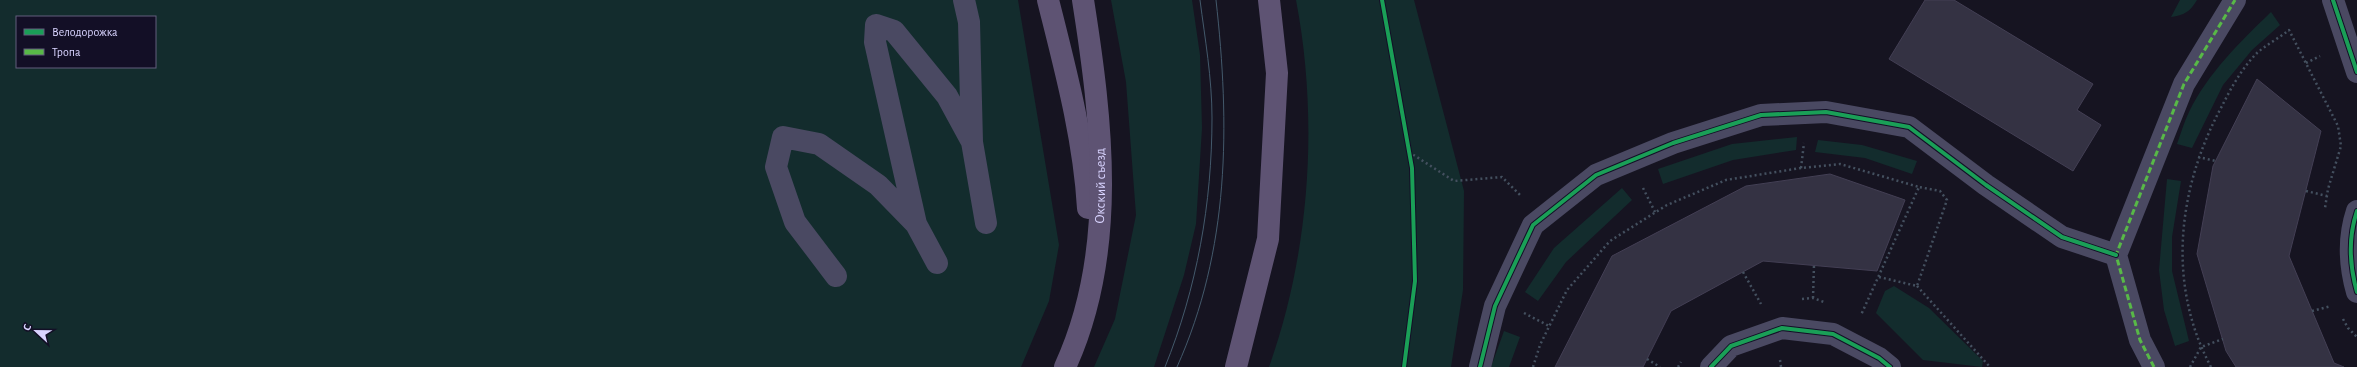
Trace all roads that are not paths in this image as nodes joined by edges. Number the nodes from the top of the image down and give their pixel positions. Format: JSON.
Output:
{"nodes":[{"id":1,"x":964,"y":0,"type":"edge"},
{"id":2,"x":1048,"y":0,"type":"edge"},
{"id":3,"x":1083,"y":0,"type":"edge"},
{"id":4,"x":1269,"y":0,"type":"edge"},
{"id":5,"x":2235,"y":0,"type":"edge"},
{"id":6,"x":2334,"y":0,"type":"edge"},
{"id":7,"x":2357,"y":72,"type":"edge"},
{"id":8,"x":972,"y":142,"type":"junction"},
{"id":9,"x":2357,"y":211,"type":"edge"},
{"id":10,"x":986,"y":223,"type":"dead end"},
{"id":11,"x":916,"y":224,"type":"junction"},
{"id":12,"x":2116,"y":255,"type":"junction"},
{"id":13,"x":937,"y":264,"type":"dead end"},
{"id":14,"x":836,"y":276,"type":"dead end"},
{"id":15,"x":1092,"y":281,"type":"junction"},
{"id":16,"x":2357,"y":292,"type":"edge"},
{"id":17,"x":1065,"y":367,"type":"edge"},
{"id":18,"x":1236,"y":367,"type":"edge"},
{"id":19,"x":1480,"y":367,"type":"edge"},
{"id":20,"x":1711,"y":367,"type":"edge"},
{"id":21,"x":1890,"y":367,"type":"edge"},
{"id":22,"x":2154,"y":367,"type":"edge"}],
"edges":[{"from":1,"to":8,"type":"street"},
{"from":2,"to":15,"type":"main road"},
{"from":3,"to":15,"type":"main road","name":"Окский съезд"},
{"from":4,"to":18,"type":"main road"},
{"from":5,"to":12,"type":"street"},
{"from":6,"to":7,"type":"street"},
{"from":8,"to":10,"type":"street"},
{"from":8,"to":11,"type":"street"},
{"from":9,"to":16,"type":"street"},
{"from":11,"to":13,"type":"street"},
{"from":11,"to":14,"type":"street"},
{"from":12,"to":19,"type":"street"},
{"from":12,"to":22,"type":"street"},
{"from":15,"to":17,"type":"main road","name":"Окский съезд"},
{"from":20,"to":21,"type":"street"}]}
